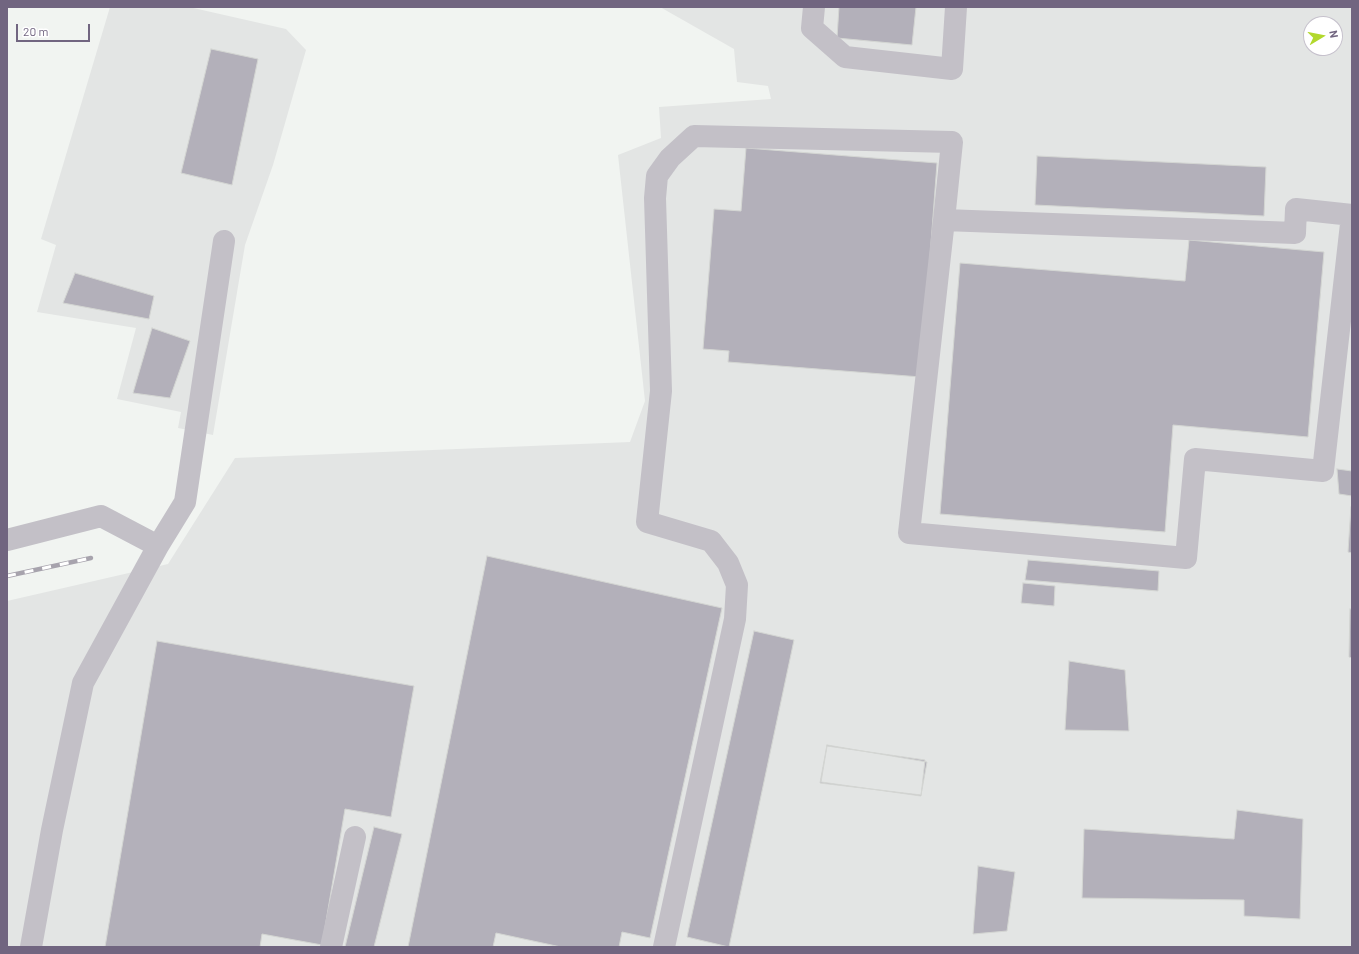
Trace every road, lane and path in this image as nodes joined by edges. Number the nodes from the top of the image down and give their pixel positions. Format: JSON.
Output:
{"nodes":[{"id":1,"x":814,"y":7,"type":"edge"},
{"id":2,"x":956,"y":7,"type":"edge"},
{"id":3,"x":944,"y":220,"type":"junction"},
{"id":4,"x":224,"y":241,"type":"dead end"},
{"id":5,"x":1350,"y":251,"type":"edge"},
{"id":6,"x":7,"y":540,"type":"edge"},
{"id":7,"x":158,"y":546,"type":"junction"},
{"id":8,"x":356,"y":837,"type":"dead end"},
{"id":9,"x":31,"y":947,"type":"edge"},
{"id":10,"x":331,"y":947,"type":"edge"},
{"id":11,"x":664,"y":947,"type":"edge"}],
"edges":[{"from":1,"to":2,"type":"lane"},
{"from":3,"to":5,"type":"lane"},
{"from":3,"to":5,"type":"lane"},
{"from":3,"to":11,"type":"lane"},
{"from":4,"to":7,"type":"lane"},
{"from":6,"to":7,"type":"lane"},
{"from":7,"to":9,"type":"lane"},
{"from":8,"to":10,"type":"lane"}]}
